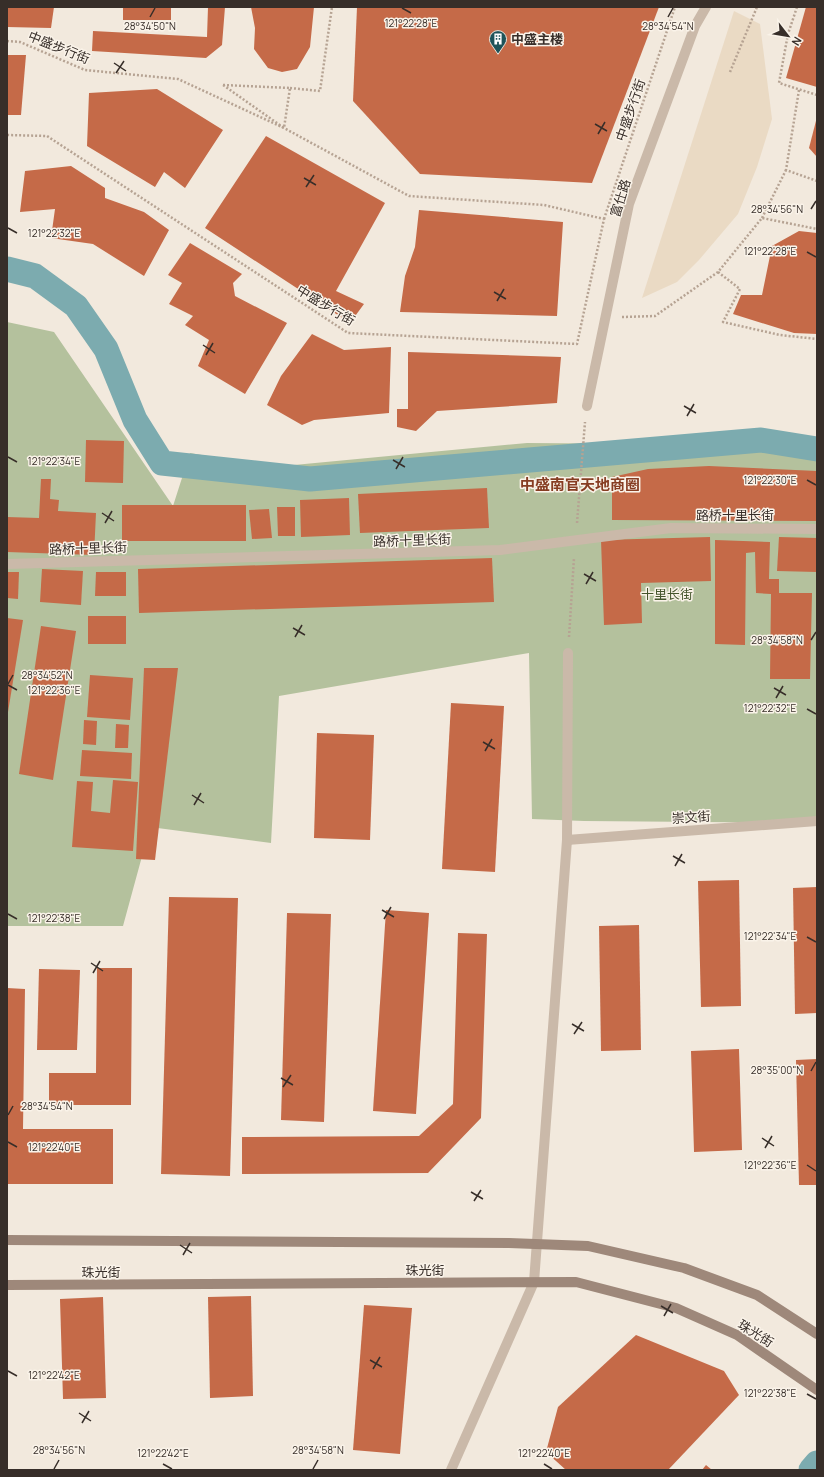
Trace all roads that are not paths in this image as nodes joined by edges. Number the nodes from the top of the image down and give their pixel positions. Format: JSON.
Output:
{"nodes":[{"id":1,"x":706,"y":7,"type":"edge"},
{"id":2,"x":586,"y":406,"type":"road end"},
{"id":3,"x":817,"y":529,"type":"edge"},
{"id":4,"x":7,"y":564,"type":"edge"},
{"id":5,"x":568,"y":654,"type":"road end"},
{"id":6,"x":817,"y":821,"type":"edge"},
{"id":7,"x":567,"y":840,"type":"junction"},
{"id":8,"x":7,"y":1240,"type":"edge"},
{"id":9,"x":539,"y":1244,"type":"junction"},
{"id":10,"x":534,"y":1282,"type":"junction"},
{"id":11,"x":7,"y":1285,"type":"edge"},
{"id":12,"x":817,"y":1334,"type":"edge"},
{"id":13,"x":816,"y":1389,"type":"edge"},
{"id":14,"x":451,"y":1470,"type":"edge"}],
"edges":[{"from":1,"to":2,"type":"street","name":"富仕路"},
{"from":3,"to":4,"type":"street","name":"路桥十里长街"},
{"from":5,"to":7,"type":"street"},
{"from":6,"to":7,"type":"street","name":"崇文街"},
{"from":7,"to":9,"type":"street"},
{"from":8,"to":9,"type":"main road"},
{"from":9,"to":10,"type":"street"},
{"from":9,"to":12,"type":"main road"},
{"from":10,"to":11,"type":"main road","name":"珠光街"},
{"from":10,"to":13,"type":"main road","name":"珠光街"},
{"from":10,"to":14,"type":"street"}]}
